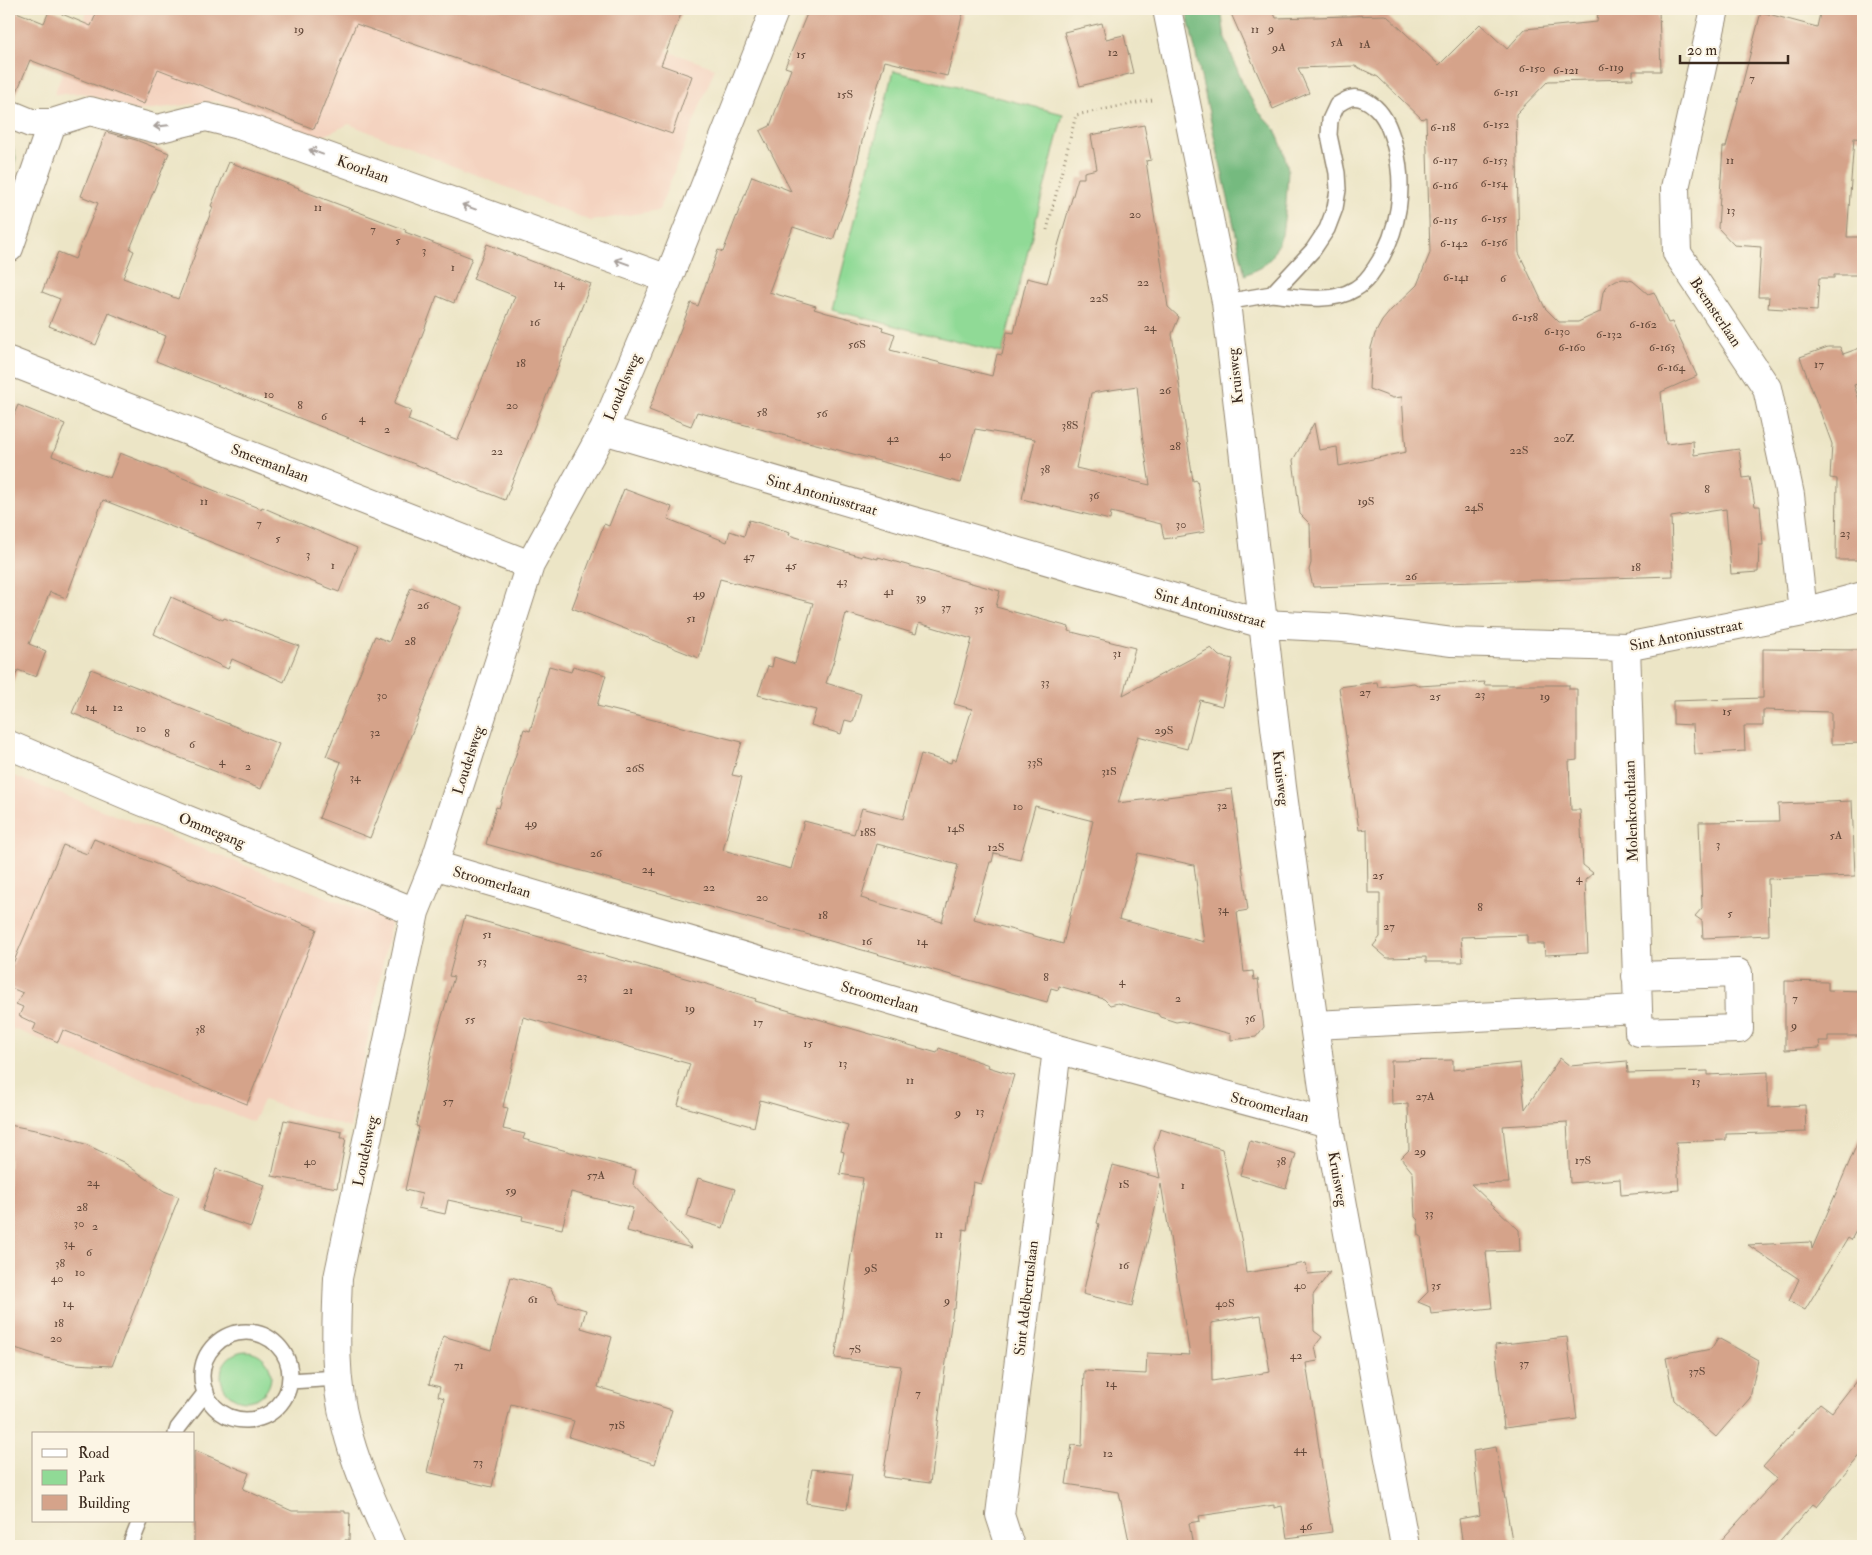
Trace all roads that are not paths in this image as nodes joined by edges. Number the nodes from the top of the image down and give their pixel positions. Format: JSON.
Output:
{"nodes":[{"id":1,"x":774,"y":9,"type":"edge"},
{"id":2,"x":1167,"y":9,"type":"edge"},
{"id":3,"x":1715,"y":9,"type":"edge"},
{"id":4,"x":9,"y":114,"type":"edge"},
{"id":5,"x":52,"y":123,"type":"junction"},
{"id":6,"x":9,"y":248,"type":"edge"},
{"id":7,"x":668,"y":279,"type":"junction"},
{"id":8,"x":1272,"y":294,"type":"junction"},
{"id":9,"x":1226,"y":302,"type":"junction"},
{"id":10,"x":9,"y":361,"type":"edge"},
{"id":11,"x":604,"y":430,"type":"junction"},
{"id":12,"x":530,"y":565,"type":"junction"},
{"id":13,"x":1863,"y":596,"type":"edge"},
{"id":14,"x":1803,"y":612,"type":"junction"},
{"id":15,"x":1263,"y":624,"type":"junction"},
{"id":16,"x":1626,"y":647,"type":"junction"},
{"id":17,"x":9,"y":745,"type":"edge"},
{"id":18,"x":434,"y":865,"type":"junction"},
{"id":19,"x":415,"y":912,"type":"junction"},
{"id":20,"x":1636,"y":976,"type":"junction"},
{"id":21,"x":1638,"y":1009,"type":"junction"},
{"id":22,"x":1314,"y":1026,"type":"junction"},
{"id":23,"x":1057,"y":1049,"type":"junction"},
{"id":24,"x":1328,"y":1122,"type":"junction"},
{"id":25,"x":338,"y":1378,"type":"junction"},
{"id":26,"x":290,"y":1381,"type":"junction"},
{"id":27,"x":206,"y":1392,"type":"junction"},
{"id":28,"x":177,"y":1432,"type":"edge"},
{"id":29,"x":140,"y":1522,"type":"edge"},
{"id":30,"x":130,"y":1546,"type":"edge"},
{"id":31,"x":392,"y":1546,"type":"edge"},
{"id":32,"x":1010,"y":1546,"type":"edge"},
{"id":33,"x":1404,"y":1546,"type":"edge"}],
"edges":[{"from":1,"to":7,"type":"street","name":"Loudelsweg"},
{"from":2,"to":9,"type":"street","name":"Kruisweg"},
{"from":3,"to":14,"type":"street","name":"Beemsterlaan"},
{"from":4,"to":5,"type":"street"},
{"from":5,"to":6,"type":"street"},
{"from":7,"to":5,"type":"street","name":"Koorlaan","one_way":true},
{"from":7,"to":11,"type":"street","name":"Loudelsweg"},
{"from":8,"to":8,"type":"lane"},
{"from":8,"to":9,"type":"lane"},
{"from":9,"to":15,"type":"street","name":"Kruisweg"},
{"from":10,"to":12,"type":"street","name":"Smeemanlaan"},
{"from":11,"to":12,"type":"street","name":"Loudelsweg"},
{"from":11,"to":15,"type":"street","name":"Sint Antoniusstraat"},
{"from":12,"to":18,"type":"street","name":"Loudelsweg"},
{"from":13,"to":14,"type":"street","name":"Sint Antoniusstraat"},
{"from":14,"to":16,"type":"street","name":"Sint Antoniusstraat"},
{"from":15,"to":16,"type":"street","name":"Sint Antoniusstraat"},
{"from":15,"to":22,"type":"street","name":"Kruisweg"},
{"from":16,"to":20,"type":"street","name":"Molenkrochtlaan"},
{"from":17,"to":19,"type":"street","name":"Ommegang"},
{"from":18,"to":19,"type":"street","name":"Loudelsweg"},
{"from":18,"to":23,"type":"street","name":"Stroomerlaan"},
{"from":19,"to":25,"type":"street","name":"Loudelsweg"},
{"from":20,"to":21,"type":"street","name":"Molenkrochtlaan"},
{"from":20,"to":21,"type":"street","name":"Molenkrochtlaan"},
{"from":21,"to":22,"type":"street"},
{"from":22,"to":24,"type":"street","name":"Kruisweg"},
{"from":23,"to":24,"type":"street","name":"Stroomerlaan"},
{"from":23,"to":32,"type":"street","name":"Sint Adelbertuslaan"},
{"from":24,"to":33,"type":"street","name":"Kruisweg"},
{"from":25,"to":26,"type":"lane"},
{"from":25,"to":31,"type":"street","name":"Loudelsweg"},
{"from":26,"to":27,"type":"lane"},
{"from":26,"to":27,"type":"lane"},
{"from":27,"to":28,"type":"lane"},
{"from":29,"to":30,"type":"lane"}]}
